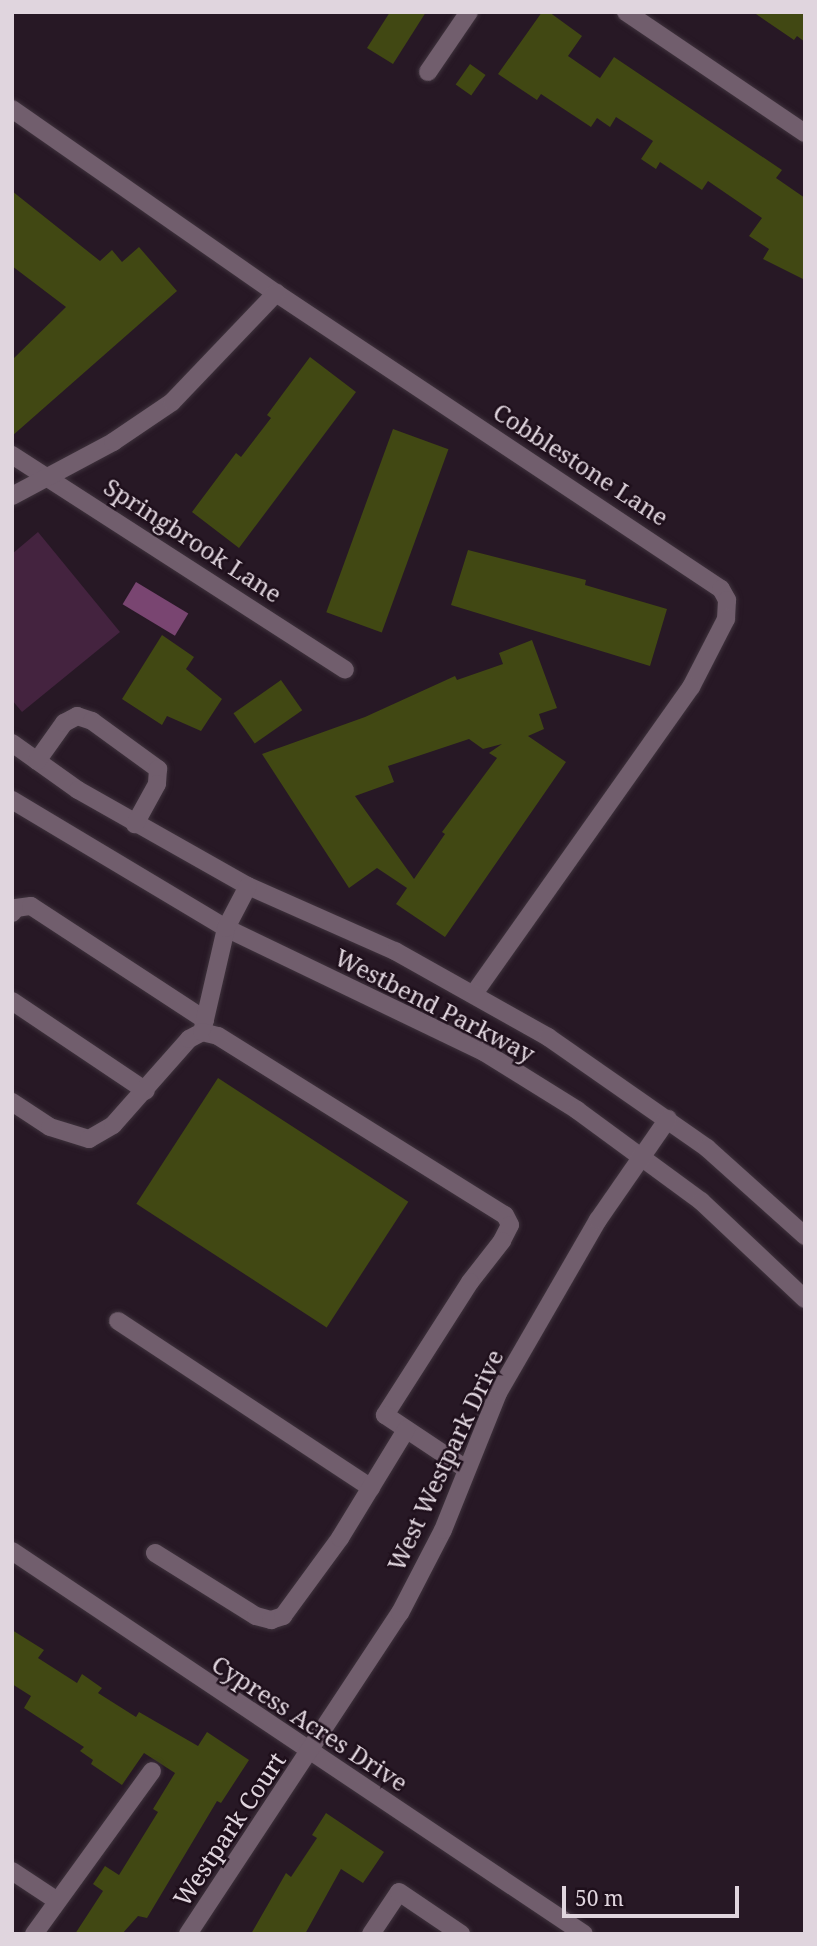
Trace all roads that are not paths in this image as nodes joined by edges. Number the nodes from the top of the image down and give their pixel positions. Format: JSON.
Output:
{"nodes":[{"id":1,"x":469,"y":12,"type":"edge"},
{"id":2,"x":626,"y":12,"type":"edge"},
{"id":3,"x":428,"y":72,"type":"dead end"},
{"id":4,"x":12,"y":109,"type":"edge"},
{"id":5,"x":805,"y":133,"type":"edge"},
{"id":6,"x":276,"y":293,"type":"junction"},
{"id":7,"x":12,"y":455,"type":"edge"},
{"id":8,"x":48,"y":475,"type":"junction"},
{"id":9,"x":12,"y":496,"type":"edge"},
{"id":10,"x":345,"y":670,"type":"dead end"},
{"id":11,"x":12,"y":743,"type":"edge"},
{"id":12,"x":37,"y":761,"type":"junction"},
{"id":13,"x":12,"y":800,"type":"edge"},
{"id":14,"x":135,"y":824,"type":"junction"},
{"id":15,"x":248,"y":886,"type":"junction"},
{"id":16,"x":12,"y":913,"type":"edge"},
{"id":17,"x":226,"y":928,"type":"junction"},
{"id":18,"x":474,"y":994,"type":"junction"},
{"id":19,"x":12,"y":1001,"type":"edge"},
{"id":20,"x":203,"y":1026,"type":"junction"},
{"id":21,"x":146,"y":1091,"type":"junction"},
{"id":22,"x":12,"y":1102,"type":"edge"},
{"id":23,"x":668,"y":1119,"type":"junction"},
{"id":24,"x":641,"y":1155,"type":"junction"},
{"id":25,"x":805,"y":1236,"type":"edge"},
{"id":26,"x":805,"y":1298,"type":"edge"},
{"id":27,"x":118,"y":1321,"type":"dead end"},
{"id":28,"x":406,"y":1430,"type":"junction"},
{"id":29,"x":467,"y":1469,"type":"junction"},
{"id":30,"x":371,"y":1488,"type":"junction"},
{"id":31,"x":12,"y":1551,"type":"edge"},
{"id":32,"x":155,"y":1553,"type":"dead end"},
{"id":33,"x":310,"y":1751,"type":"junction"},
{"id":34,"x":152,"y":1771,"type":"dead end"},
{"id":35,"x":12,"y":1871,"type":"edge"},
{"id":36,"x":56,"y":1900,"type":"junction"},
{"id":37,"x":455,"y":1932,"type":"edge"},
{"id":38,"x":34,"y":1934,"type":"edge"},
{"id":39,"x":188,"y":1934,"type":"edge"},
{"id":40,"x":371,"y":1934,"type":"edge"},
{"id":41,"x":584,"y":1934,"type":"edge"}],
"edges":[{"from":1,"to":3,"type":"street"},
{"from":2,"to":5,"type":"street"},
{"from":4,"to":6,"type":"street","name":"Cobblestone Lane"},
{"from":6,"to":8,"type":"street"},
{"from":6,"to":18,"type":"street","name":"Cobblestone Lane"},
{"from":7,"to":8,"type":"street","name":"Springbrook Lane"},
{"from":8,"to":9,"type":"street"},
{"from":8,"to":10,"type":"street","name":"Springbrook Lane"},
{"from":11,"to":12,"type":"street","name":"Westbend Parkway"},
{"from":12,"to":14,"type":"street","name":"Westbend Parkway"},
{"from":12,"to":14,"type":"street"},
{"from":13,"to":17,"type":"street","name":"Westbend Parkway"},
{"from":14,"to":15,"type":"street","name":"Westbend Parkway"},
{"from":15,"to":17,"type":"street"},
{"from":15,"to":18,"type":"street","name":"Westbend Parkway"},
{"from":16,"to":20,"type":"street"},
{"from":17,"to":20,"type":"street"},
{"from":17,"to":24,"type":"street","name":"Westbend Parkway"},
{"from":18,"to":23,"type":"street","name":"Westbend Parkway"},
{"from":19,"to":21,"type":"street"},
{"from":20,"to":21,"type":"street"},
{"from":20,"to":28,"type":"street"},
{"from":21,"to":22,"type":"street"},
{"from":23,"to":24,"type":"street","name":"West Westpark Drive"},
{"from":23,"to":25,"type":"street","name":"Westbend Parkway"},
{"from":24,"to":26,"type":"street","name":"Westbend Parkway"},
{"from":24,"to":29,"type":"street","name":"West Westpark Drive"},
{"from":27,"to":30,"type":"street"},
{"from":28,"to":29,"type":"street"},
{"from":28,"to":30,"type":"street"},
{"from":29,"to":33,"type":"street","name":"West Westpark Drive"},
{"from":30,"to":32,"type":"street"},
{"from":31,"to":33,"type":"street","name":"Cypress Acres Drive"},
{"from":33,"to":39,"type":"street","name":"Westpark Court"},
{"from":33,"to":41,"type":"street","name":"Cypress Acres Drive"},
{"from":34,"to":36,"type":"street"},
{"from":35,"to":36,"type":"street"},
{"from":36,"to":38,"type":"street"},
{"from":37,"to":40,"type":"street"}]}
